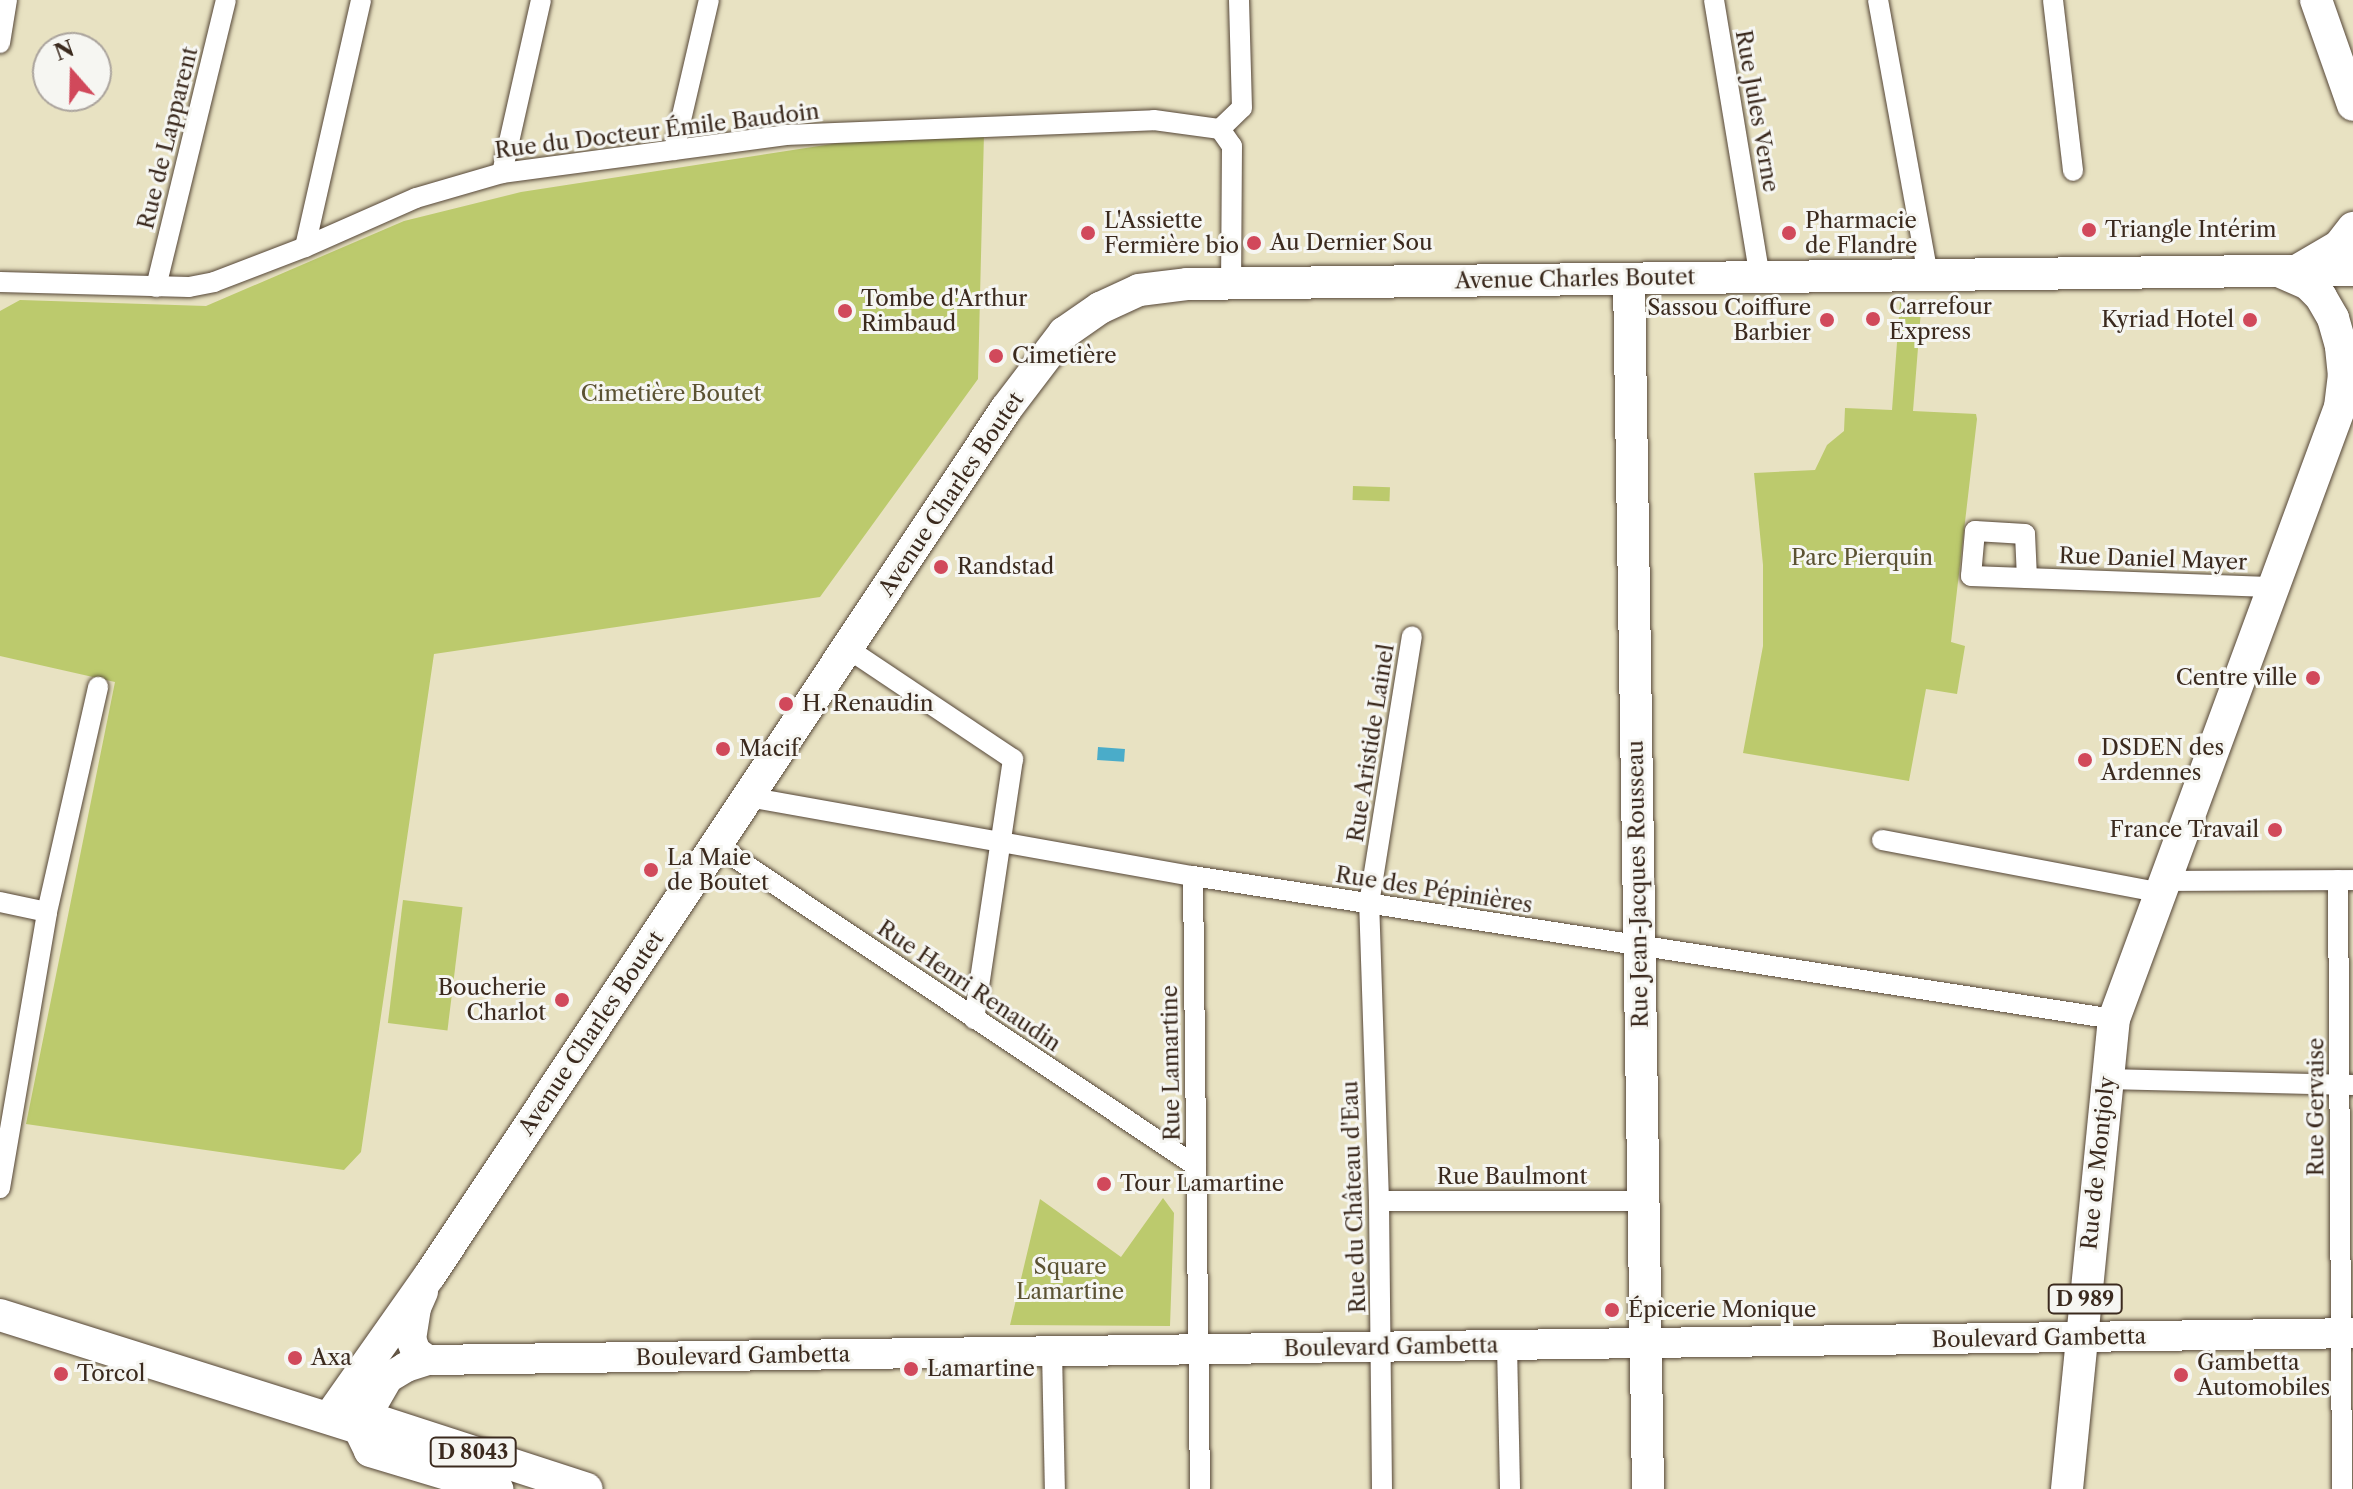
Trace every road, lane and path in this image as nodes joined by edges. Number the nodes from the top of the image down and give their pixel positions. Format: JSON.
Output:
{"nodes":[{"id":1,"x":7,"y":0,"type":"edge"},
{"id":2,"x":226,"y":0,"type":"edge"},
{"id":3,"x":361,"y":0,"type":"edge"},
{"id":4,"x":541,"y":0,"type":"edge"},
{"id":5,"x":709,"y":0,"type":"edge"},
{"id":6,"x":1239,"y":0,"type":"edge"},
{"id":7,"x":1714,"y":0,"type":"edge"},
{"id":8,"x":1878,"y":0,"type":"edge"},
{"id":9,"x":2053,"y":0,"type":"edge"},
{"id":10,"x":2316,"y":0,"type":"edge"},
{"id":11,"x":0,"y":43,"type":"edge"},
{"id":12,"x":2351,"y":103,"type":"edge"},
{"id":13,"x":1220,"y":129,"type":"junction"},
{"id":14,"x":674,"y":150,"type":"junction"},
{"id":15,"x":2073,"y":171,"type":"dead end"},
{"id":16,"x":502,"y":173,"type":"junction"},
{"id":17,"x":2353,"y":228,"type":"edge"},
{"id":18,"x":305,"y":247,"type":"junction"},
{"id":19,"x":2353,"y":270,"type":"edge"},
{"id":20,"x":2288,"y":272,"type":"junction"},
{"id":21,"x":1928,"y":276,"type":"junction"},
{"id":22,"x":1760,"y":277,"type":"junction"},
{"id":23,"x":1629,"y":279,"type":"junction"},
{"id":24,"x":0,"y":282,"type":"edge"},
{"id":25,"x":1231,"y":283,"type":"junction"},
{"id":26,"x":156,"y":287,"type":"junction"},
{"id":27,"x":2353,"y":394,"type":"edge"},
{"id":28,"x":2333,"y":427,"type":"junction"},
{"id":29,"x":2027,"y":578,"type":"dead end"},
{"id":30,"x":2276,"y":587,"type":"junction"},
{"id":31,"x":1412,"y":636,"type":"dead end"},
{"id":32,"x":847,"y":648,"type":"junction"},
{"id":33,"x":98,"y":687,"type":"dead end"},
{"id":34,"x":748,"y":797,"type":"junction"},
{"id":35,"x":1882,"y":840,"type":"dead end"},
{"id":36,"x":999,"y":842,"type":"junction"},
{"id":37,"x":716,"y":845,"type":"junction"},
{"id":38,"x":1193,"y":876,"type":"junction"},
{"id":39,"x":2346,"y":880,"type":"edge"},
{"id":40,"x":2164,"y":887,"type":"junction"},
{"id":41,"x":0,"y":902,"type":"edge"},
{"id":42,"x":1369,"y":904,"type":"junction"},
{"id":43,"x":47,"y":912,"type":"junction"},
{"id":44,"x":1638,"y":948,"type":"junction"},
{"id":45,"x":974,"y":1019,"type":"junction"},
{"id":46,"x":2114,"y":1019,"type":"junction"},
{"id":47,"x":2106,"y":1079,"type":"junction"},
{"id":48,"x":2346,"y":1085,"type":"edge"},
{"id":49,"x":1196,"y":1166,"type":"junction"},
{"id":50,"x":0,"y":1188,"type":"edge"},
{"id":51,"x":1379,"y":1201,"type":"junction"},
{"id":52,"x":1645,"y":1201,"type":"junction"},
{"id":53,"x":430,"y":1275,"type":"junction"},
{"id":54,"x":0,"y":1315,"type":"edge"},
{"id":55,"x":2347,"y":1333,"type":"edge"},
{"id":56,"x":2082,"y":1337,"type":"junction"},
{"id":57,"x":1647,"y":1343,"type":"junction"},
{"id":58,"x":1507,"y":1345,"type":"junction"},
{"id":59,"x":1382,"y":1347,"type":"junction"},
{"id":60,"x":1199,"y":1349,"type":"junction"},
{"id":61,"x":1052,"y":1351,"type":"junction"},
{"id":62,"x":428,"y":1360,"type":"junction"},
{"id":63,"x":344,"y":1423,"type":"junction"},
{"id":64,"x":497,"y":1489,"type":"edge"},
{"id":65,"x":587,"y":1489,"type":"edge"},
{"id":66,"x":1055,"y":1489,"type":"edge"},
{"id":67,"x":1200,"y":1489,"type":"edge"},
{"id":68,"x":1382,"y":1489,"type":"edge"},
{"id":69,"x":1510,"y":1489,"type":"edge"},
{"id":70,"x":1648,"y":1489,"type":"edge"},
{"id":71,"x":2067,"y":1489,"type":"edge"},
{"id":72,"x":2342,"y":1489,"type":"edge"}],
"edges":[{"from":1,"to":11,"type":"street"},
{"from":2,"to":26,"type":"street","name":"Rue de Lapparent"},
{"from":3,"to":18,"type":"street"},
{"from":4,"to":16,"type":"street"},
{"from":5,"to":14,"type":"street"},
{"from":6,"to":13,"type":"street"},
{"from":7,"to":22,"type":"street","name":"Rue Jules Verne"},
{"from":8,"to":21,"type":"street"},
{"from":9,"to":15,"type":"street"},
{"from":10,"to":12,"type":"main road"},
{"from":13,"to":14,"type":"street","name":"Rue du Docteur Émile Baudoin"},
{"from":13,"to":25,"type":"street"},
{"from":14,"to":16,"type":"street","name":"Rue du Docteur Émile Baudoin"},
{"from":16,"to":18,"type":"street","name":"Rue du Docteur Émile Baudoin"},
{"from":17,"to":20,"type":"main road"},
{"from":18,"to":26,"type":"street","name":"Rue du Docteur Émile Baudoin"},
{"from":19,"to":20,"type":"main road","name":"Avenue Charles Boutet"},
{"from":20,"to":21,"type":"main road","name":"Avenue Charles Boutet"},
{"from":20,"to":28,"type":"main road"},
{"from":21,"to":22,"type":"main road","name":"Avenue Charles Boutet"},
{"from":22,"to":23,"type":"main road","name":"Avenue Charles Boutet"},
{"from":23,"to":25,"type":"main road","name":"Avenue Charles Boutet"},
{"from":23,"to":44,"type":"main road","name":"Rue Jean-Jacques Rousseau"},
{"from":24,"to":26,"type":"street","name":"Rue du Docteur Émile Baudoin"},
{"from":25,"to":32,"type":"main road","name":"Avenue Charles Boutet"},
{"from":27,"to":28,"type":"main road"},
{"from":28,"to":30,"type":"main road","number":"D 989"},
{"from":29,"to":30,"type":"street","name":"Rue Daniel Mayer"},
{"from":30,"to":40,"type":"main road","number":"D 989"},
{"from":31,"to":42,"type":"street","name":"Rue Aristide Lainel"},
{"from":32,"to":34,"type":"main road","name":"Avenue Charles Boutet"},
{"from":32,"to":36,"type":"street"},
{"from":33,"to":43,"type":"street"},
{"from":34,"to":36,"type":"street","name":"Rue des Pépinières"},
{"from":34,"to":37,"type":"main road","name":"Avenue Charles Boutet"},
{"from":35,"to":40,"type":"street"},
{"from":36,"to":38,"type":"street","name":"Rue des Pépinières"},
{"from":36,"to":45,"type":"street"},
{"from":37,"to":45,"type":"street","name":"Rue Henri Renaudin"},
{"from":37,"to":53,"type":"main road","name":"Avenue Charles Boutet"},
{"from":38,"to":42,"type":"street","name":"Rue des Pépinières"},
{"from":38,"to":49,"type":"street","name":"Rue Lamartine"},
{"from":39,"to":40,"type":"street"},
{"from":39,"to":48,"type":"street","name":"Rue Gervaise"},
{"from":40,"to":46,"type":"main road","name":"Rue de Montjoly","number":"D 989"},
{"from":41,"to":43,"type":"street"},
{"from":42,"to":44,"type":"street","name":"Rue des Pépinières"},
{"from":42,"to":51,"type":"street","name":"Rue du Château d'Eau"},
{"from":43,"to":50,"type":"street"},
{"from":44,"to":46,"type":"street","name":"Rue des Pépinières"},
{"from":44,"to":52,"type":"main road","name":"Rue Jean-Jacques Rousseau"},
{"from":45,"to":49,"type":"street","name":"Rue Henri Renaudin"},
{"from":46,"to":47,"type":"main road","name":"Rue de Montjoly","number":"D 989"},
{"from":47,"to":48,"type":"street"},
{"from":47,"to":56,"type":"main road","name":"Rue de Montjoly","number":"D 989"},
{"from":48,"to":55,"type":"street","name":"Rue Gervaise"},
{"from":49,"to":60,"type":"street","name":"Rue Lamartine"},
{"from":51,"to":52,"type":"street","name":"Rue Baulmont"},
{"from":51,"to":59,"type":"street","name":"Rue du Château d'Eau"},
{"from":52,"to":57,"type":"main road","name":"Rue Jean-Jacques Rousseau"},
{"from":53,"to":62,"type":"street"},
{"from":53,"to":63,"type":"main road","name":"Avenue Charles Boutet"},
{"from":54,"to":63,"type":"main road","number":"D 8043"},
{"from":55,"to":56,"type":"street","name":"Boulevard Gambetta"},
{"from":55,"to":72,"type":"street","name":"Rue Gervaise"},
{"from":56,"to":57,"type":"street","name":"Boulevard Gambetta"},
{"from":56,"to":71,"type":"main road","name":"Rue de Montjoly","number":"D 989"},
{"from":57,"to":58,"type":"street","name":"Boulevard Gambetta"},
{"from":57,"to":70,"type":"main road","name":"Rue Jean-Jacques Rousseau"},
{"from":58,"to":59,"type":"street","name":"Boulevard Gambetta"},
{"from":58,"to":69,"type":"street"},
{"from":59,"to":60,"type":"street","name":"Boulevard Gambetta"},
{"from":59,"to":68,"type":"street","name":"Rue du Château d'Eau"},
{"from":60,"to":61,"type":"street","name":"Boulevard Gambetta"},
{"from":60,"to":67,"type":"street","name":"Rue Lamartine"},
{"from":61,"to":62,"type":"street","name":"Boulevard Gambetta"},
{"from":61,"to":66,"type":"street"},
{"from":62,"to":63,"type":"street","name":"Boulevard Gambetta"},
{"from":63,"to":64,"type":"main road","number":"D 8043"},
{"from":63,"to":65,"type":"main road","number":"D 8043"}]}
